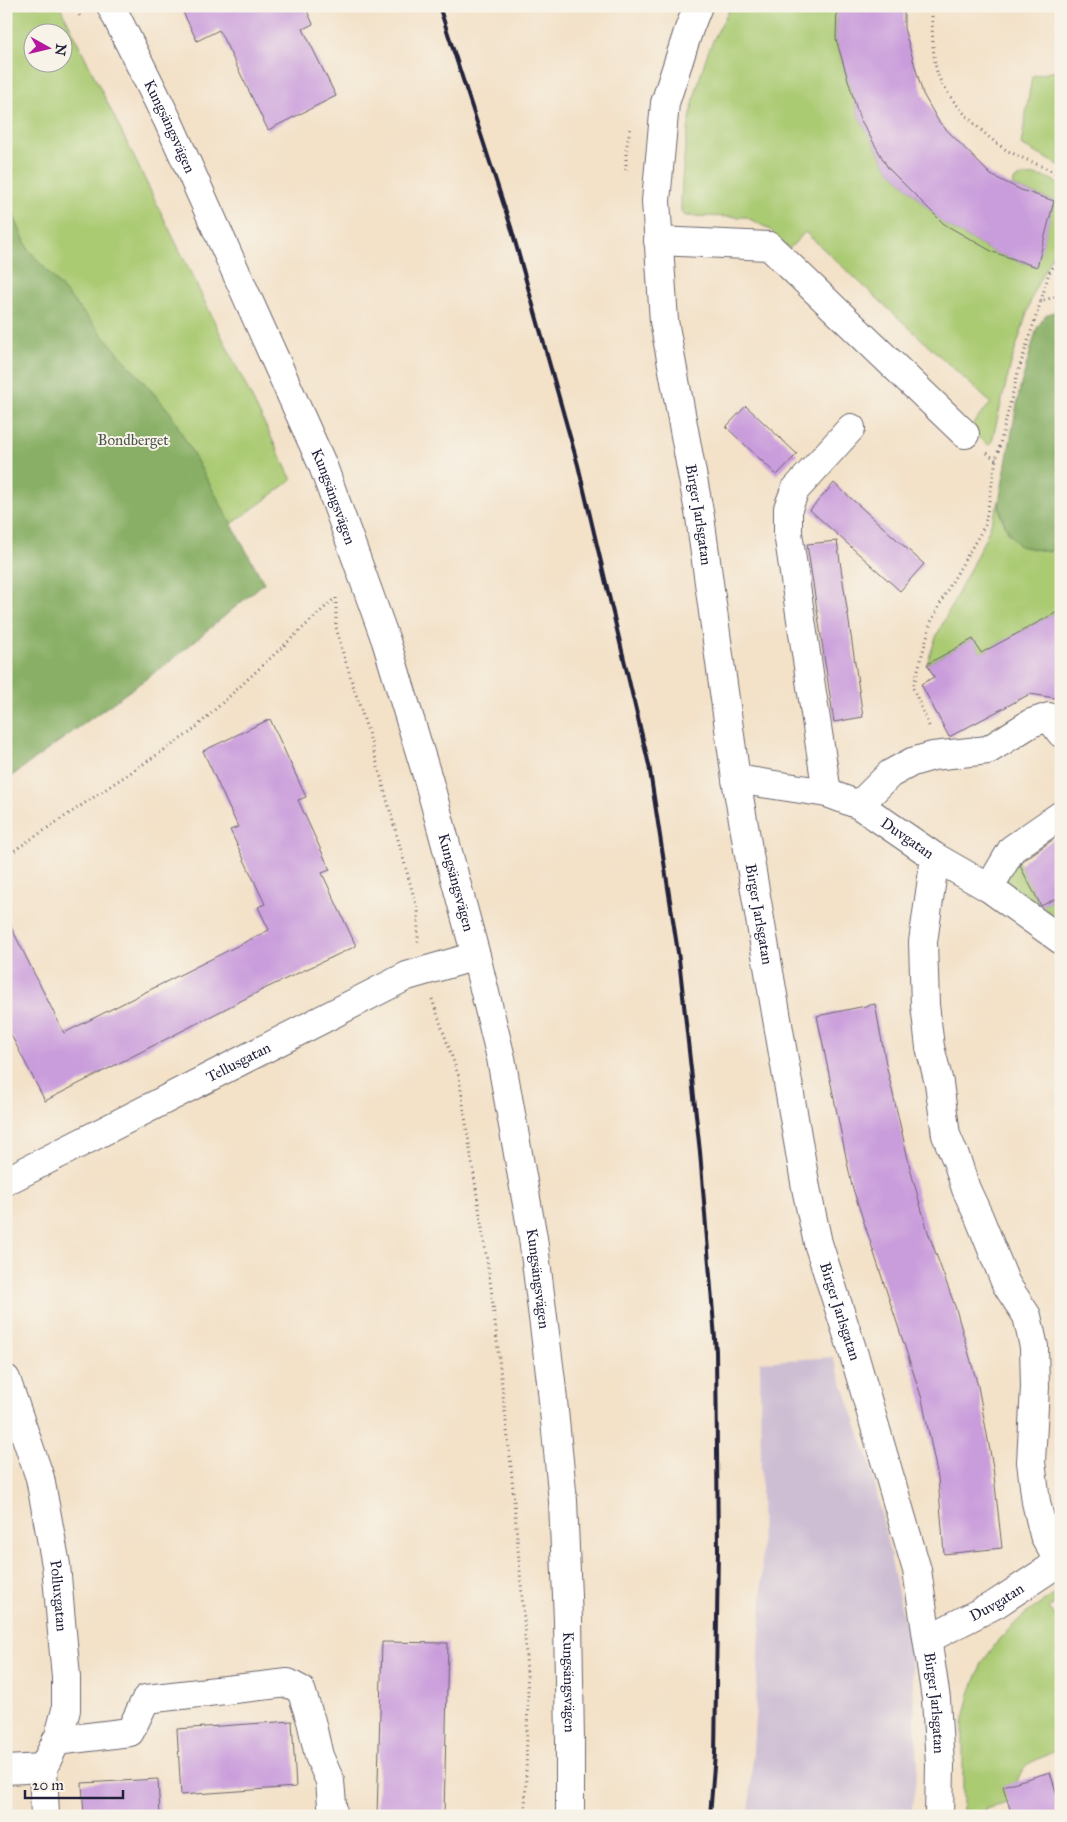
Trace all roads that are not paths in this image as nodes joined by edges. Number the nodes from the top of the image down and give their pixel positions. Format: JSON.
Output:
{"nodes":[{"id":1,"x":111,"y":6,"type":"edge"},
{"id":2,"x":698,"y":6,"type":"edge"},
{"id":3,"x":658,"y":241,"type":"junction"},
{"id":4,"x":851,"y":428,"type":"dead end"},
{"id":5,"x":965,"y":434,"type":"dead end"},
{"id":6,"x":1061,"y":733,"type":"edge"},
{"id":7,"x":736,"y":779,"type":"junction"},
{"id":8,"x":827,"y":792,"type":"junction"},
{"id":9,"x":859,"y":805,"type":"junction"},
{"id":10,"x":1061,"y":815,"type":"edge"},
{"id":11,"x":934,"y":858,"type":"junction"},
{"id":12,"x":988,"y":888,"type":"junction"},
{"id":13,"x":1061,"y":940,"type":"edge"},
{"id":14,"x":476,"y":956,"type":"junction"},
{"id":15,"x":6,"y":1181,"type":"edge"},
{"id":16,"x":6,"y":1379,"type":"edge"},
{"id":17,"x":1060,"y":1564,"type":"edge"},
{"id":18,"x":928,"y":1639,"type":"junction"},
{"id":19,"x":56,"y":1741,"type":"junction"},
{"id":20,"x":43,"y":1768,"type":"junction"},
{"id":21,"x":6,"y":1770,"type":"edge"},
{"id":22,"x":45,"y":1816,"type":"edge"},
{"id":23,"x":333,"y":1816,"type":"edge"},
{"id":24,"x":570,"y":1816,"type":"edge"},
{"id":25,"x":939,"y":1816,"type":"edge"}],
"edges":[{"from":1,"to":14,"type":"street","name":"Kungsängsvägen"},
{"from":2,"to":3,"type":"street","name":"Birger Jarlsgatan"},
{"from":3,"to":5,"type":"street"},
{"from":3,"to":7,"type":"street","name":"Birger Jarlsgatan"},
{"from":4,"to":8,"type":"street"},
{"from":6,"to":9,"type":"street"},
{"from":7,"to":8,"type":"street","name":"Duvgatan"},
{"from":7,"to":18,"type":"street","name":"Birger Jarlsgatan"},
{"from":8,"to":9,"type":"street","name":"Duvgatan"},
{"from":9,"to":11,"type":"street","name":"Duvgatan"},
{"from":10,"to":12,"type":"street"},
{"from":11,"to":12,"type":"street","name":"Duvgatan"},
{"from":11,"to":17,"type":"street"},
{"from":12,"to":13,"type":"street","name":"Duvgatan"},
{"from":14,"to":15,"type":"street","name":"Tellusgatan"},
{"from":14,"to":24,"type":"street","name":"Kungsängsvägen"},
{"from":16,"to":19,"type":"street","name":"Polluxgatan"},
{"from":17,"to":18,"type":"street","name":"Duvgatan"},
{"from":18,"to":25,"type":"street","name":"Birger Jarlsgatan"},
{"from":19,"to":20,"type":"street","name":"Polluxgatan"},
{"from":19,"to":23,"type":"street"},
{"from":20,"to":21,"type":"street"},
{"from":20,"to":22,"type":"street","name":"Polluxgatan"}]}
